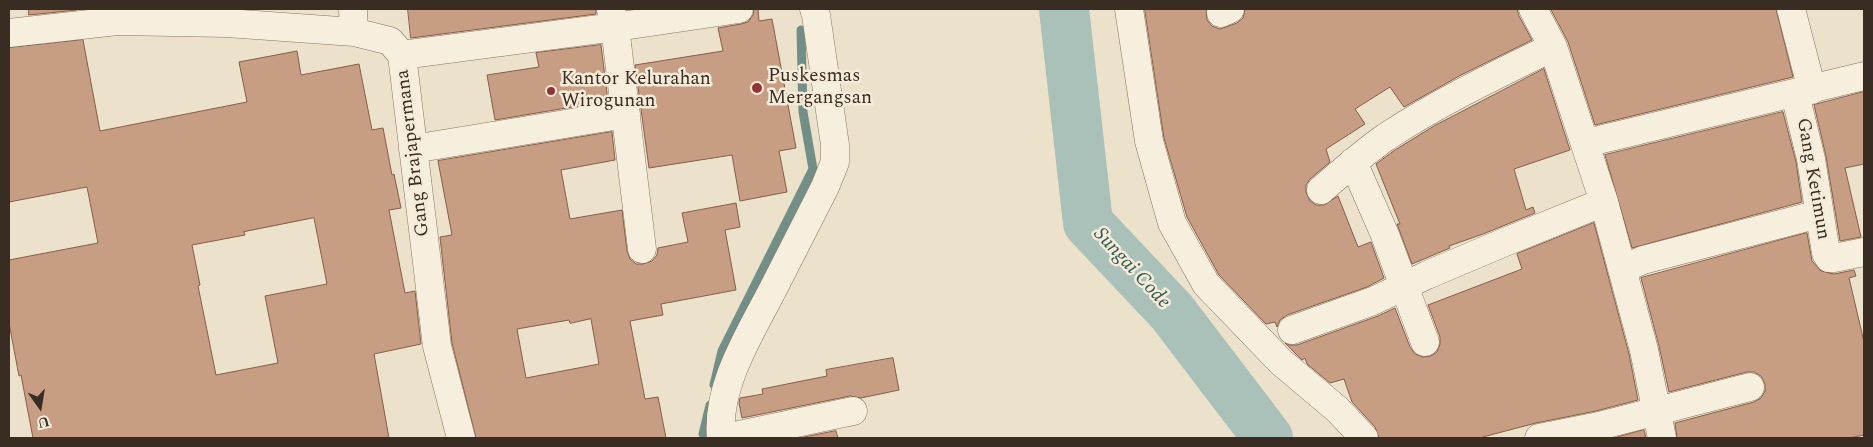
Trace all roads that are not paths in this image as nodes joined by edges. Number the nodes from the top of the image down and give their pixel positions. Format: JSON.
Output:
{"nodes":[{"id":1,"x":739,"y":9,"type":"edge"},
{"id":2,"x":814,"y":9,"type":"edge"},
{"id":3,"x":1129,"y":9,"type":"edge"},
{"id":4,"x":1533,"y":9,"type":"edge"},
{"id":5,"x":1791,"y":9,"type":"edge"},
{"id":6,"x":613,"y":18,"type":"edge"},
{"id":7,"x":353,"y":21,"type":"edge"},
{"id":8,"x":9,"y":33,"type":"edge"},
{"id":9,"x":1553,"y":47,"type":"junction"},
{"id":10,"x":402,"y":55,"type":"junction"},
{"id":11,"x":1864,"y":76,"type":"edge"},
{"id":12,"x":1804,"y":92,"type":"junction"},
{"id":13,"x":626,"y":114,"type":"junction"},
{"id":14,"x":1586,"y":143,"type":"junction"},
{"id":15,"x":413,"y":148,"type":"junction"},
{"id":16,"x":1353,"y":162,"type":"junction"},
{"id":17,"x":1322,"y":190,"type":"dead end"},
{"id":18,"x":1604,"y":202,"type":"junction"},
{"id":19,"x":1819,"y":214,"type":"junction"},
{"id":20,"x":642,"y":249,"type":"dead end"},
{"id":21,"x":1864,"y":252,"type":"edge"},
{"id":22,"x":1622,"y":269,"type":"junction"},
{"id":23,"x":1405,"y":286,"type":"junction"},
{"id":24,"x":1292,"y":330,"type":"dead end"},
{"id":25,"x":1425,"y":342,"type":"dead end"},
{"id":26,"x":1750,"y":387,"type":"dead end"},
{"id":27,"x":1657,"y":410,"type":"junction"},
{"id":28,"x":853,"y":411,"type":"dead end"},
{"id":29,"x":461,"y":438,"type":"edge"},
{"id":30,"x":721,"y":438,"type":"edge"},
{"id":31,"x":725,"y":438,"type":"edge"},
{"id":32,"x":1364,"y":438,"type":"edge"},
{"id":33,"x":1539,"y":438,"type":"edge"},
{"id":34,"x":1662,"y":438,"type":"edge"}],
"edges":[{"from":1,"to":6,"type":"street"},
{"from":2,"to":30,"type":"street"},
{"from":3,"to":32,"type":"street"},
{"from":4,"to":9,"type":"street"},
{"from":5,"to":12,"type":"street","name":"Gang Ketimun"},
{"from":6,"to":10,"type":"street"},
{"from":6,"to":13,"type":"street"},
{"from":7,"to":8,"type":"street","name":"Gang Brajapermana"},
{"from":7,"to":10,"type":"street","name":"Gang Brajapermana"},
{"from":9,"to":14,"type":"street"},
{"from":9,"to":16,"type":"street"},
{"from":10,"to":15,"type":"street","name":"Gang Brajapermana"},
{"from":11,"to":12,"type":"street"},
{"from":12,"to":14,"type":"street"},
{"from":12,"to":19,"type":"street","name":"Gang Ketimun"},
{"from":13,"to":15,"type":"street"},
{"from":13,"to":20,"type":"street"},
{"from":14,"to":18,"type":"street"},
{"from":15,"to":29,"type":"street","name":"Gang Brajapermana"},
{"from":16,"to":17,"type":"street"},
{"from":16,"to":23,"type":"street"},
{"from":18,"to":22,"type":"street"},
{"from":18,"to":23,"type":"street"},
{"from":19,"to":21,"type":"street","name":"Gang Ketimun"},
{"from":19,"to":22,"type":"street"},
{"from":22,"to":27,"type":"street"},
{"from":23,"to":24,"type":"street"},
{"from":23,"to":25,"type":"street"},
{"from":26,"to":27,"type":"street"},
{"from":27,"to":33,"type":"street"},
{"from":27,"to":34,"type":"street"},
{"from":28,"to":31,"type":"street"}]}
